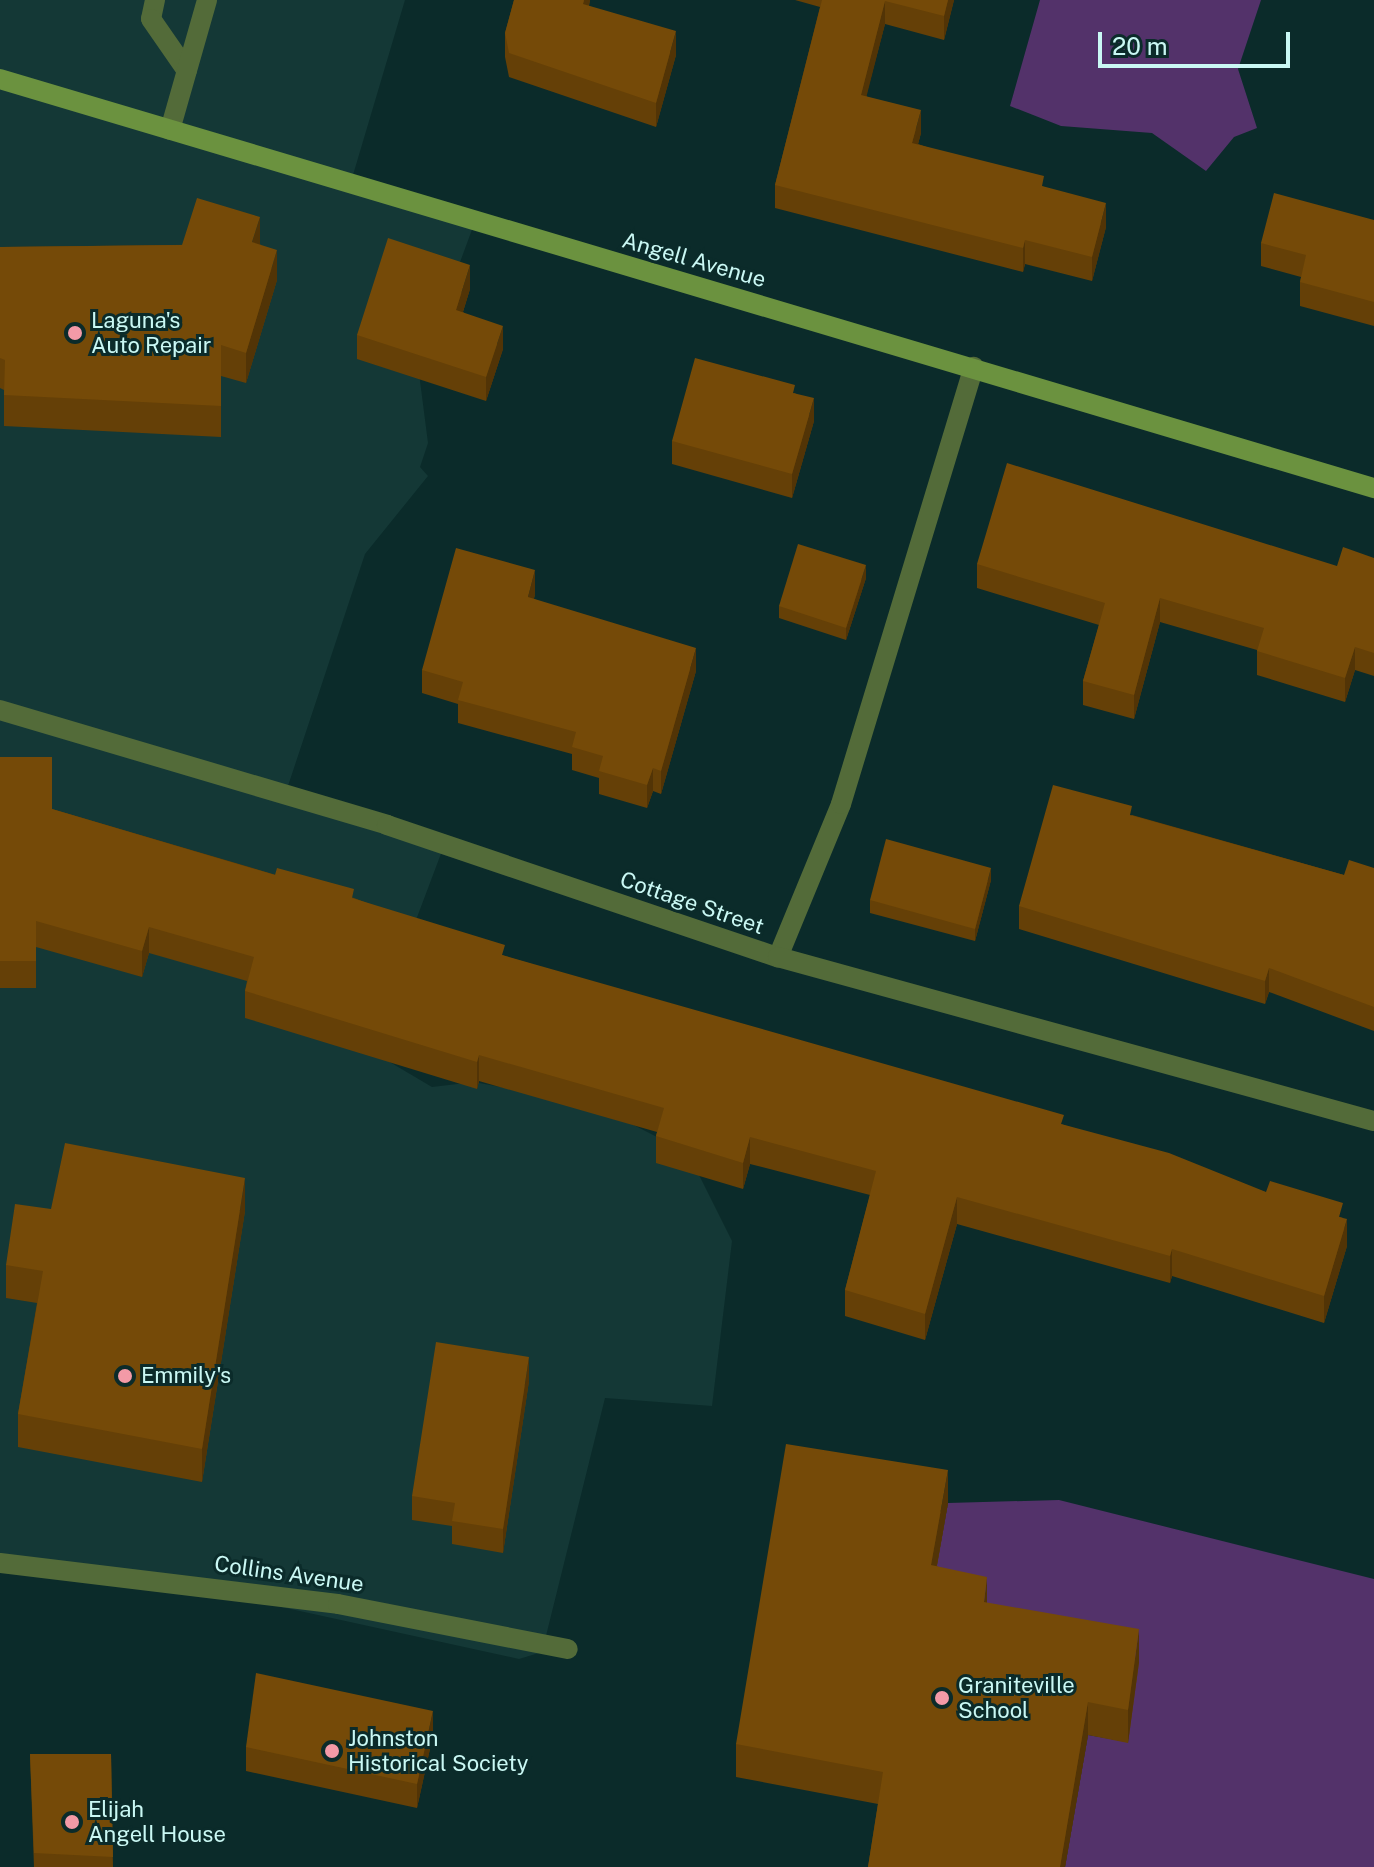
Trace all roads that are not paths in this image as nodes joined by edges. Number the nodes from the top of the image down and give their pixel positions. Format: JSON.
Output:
{"nodes":[{"id":1,"x":155,"y":0,"type":"edge"},
{"id":2,"x":207,"y":0,"type":"edge"},
{"id":3,"x":187,"y":71,"type":"junction"},
{"id":4,"x":0,"y":79,"type":"edge"},
{"id":5,"x":170,"y":130,"type":"junction"},
{"id":6,"x":974,"y":367,"type":"junction"},
{"id":7,"x":1374,"y":488,"type":"edge"},
{"id":8,"x":0,"y":710,"type":"edge"},
{"id":9,"x":778,"y":957,"type":"junction"},
{"id":10,"x":1374,"y":1121,"type":"edge"},
{"id":11,"x":0,"y":1563,"type":"edge"},
{"id":12,"x":568,"y":1649,"type":"dead end"}],
"edges":[{"from":1,"to":3,"type":"street"},
{"from":2,"to":3,"type":"street"},
{"from":3,"to":5,"type":"street"},
{"from":4,"to":5,"type":"street","name":"Angell Avenue"},
{"from":5,"to":6,"type":"street","name":"Angell Avenue"},
{"from":6,"to":7,"type":"street","name":"Angell Avenue"},
{"from":6,"to":9,"type":"street"},
{"from":8,"to":9,"type":"street","name":"Cottage Street"},
{"from":9,"to":10,"type":"street","name":"Cottage Street"},
{"from":11,"to":12,"type":"street","name":"Collins Avenue"}]}
